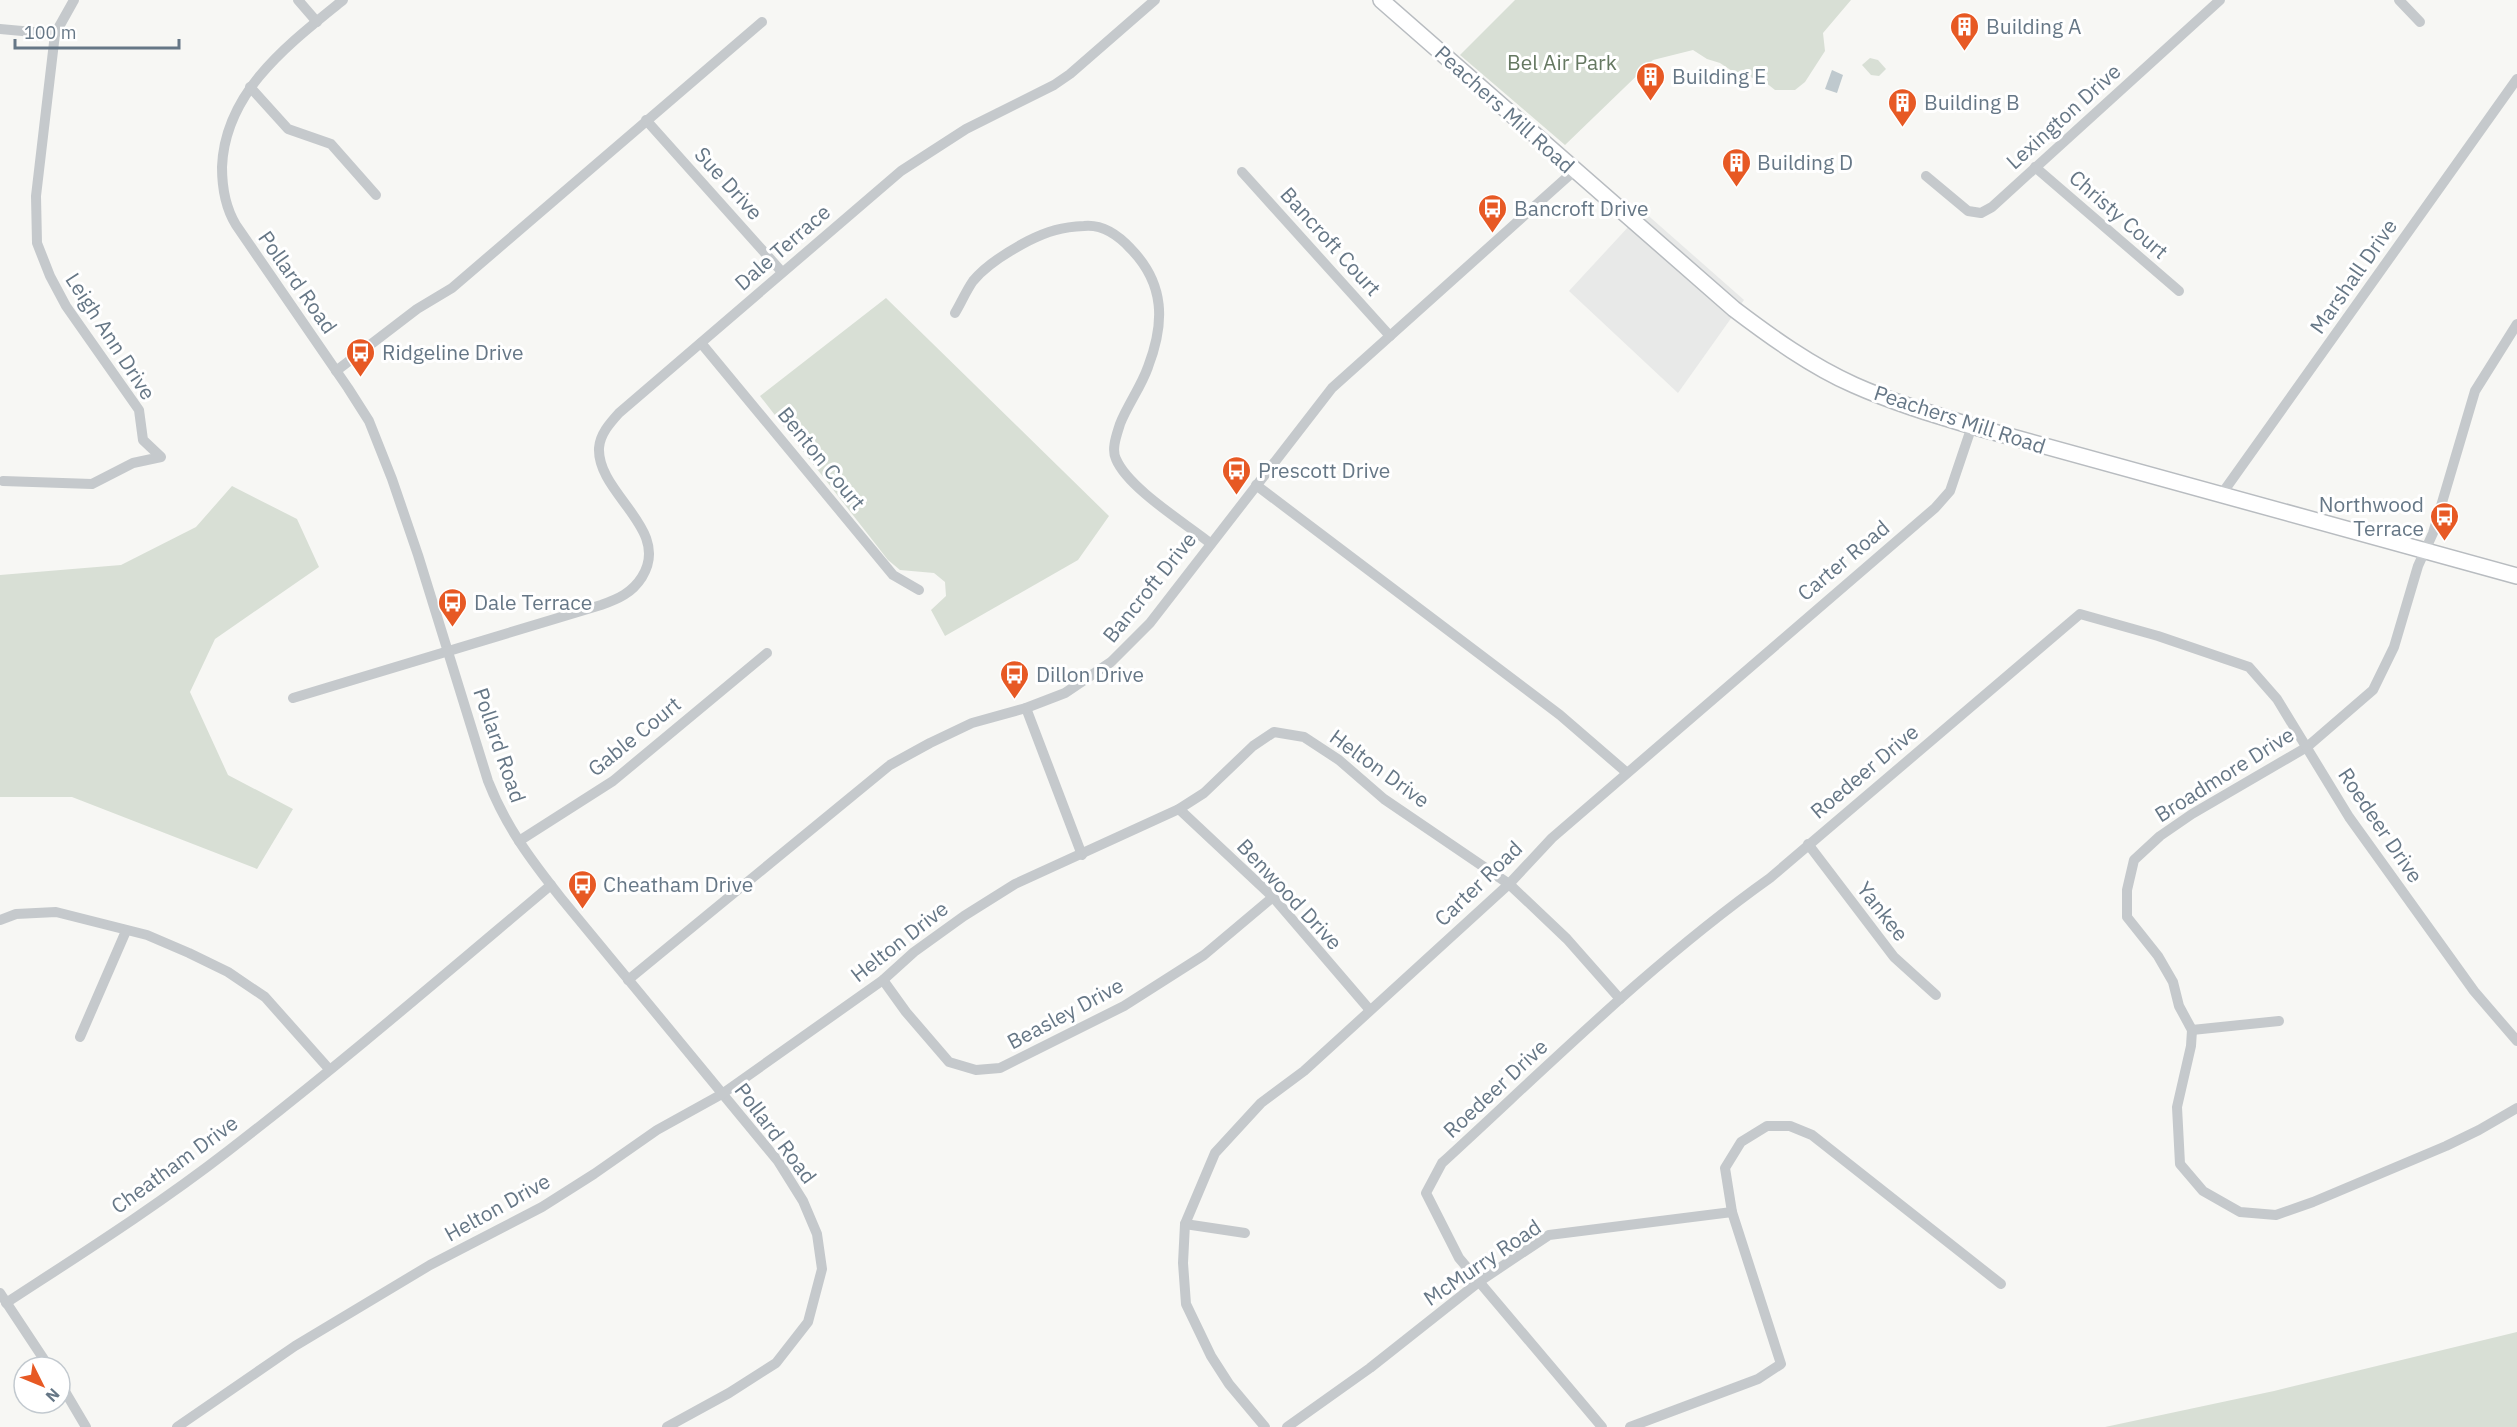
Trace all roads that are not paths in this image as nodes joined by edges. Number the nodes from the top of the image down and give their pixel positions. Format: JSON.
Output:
{"nodes":[{"id":1,"x":74,"y":0,"type":"edge"},
{"id":2,"x":298,"y":0,"type":"edge"},
{"id":3,"x":343,"y":0,"type":"edge"},
{"id":4,"x":1155,"y":0,"type":"edge"},
{"id":5,"x":1382,"y":0,"type":"edge"},
{"id":6,"x":2220,"y":0,"type":"edge"},
{"id":7,"x":2399,"y":0,"type":"edge"},
{"id":8,"x":317,"y":22,"type":"junction"},
{"id":9,"x":762,"y":22,"type":"dead end"},
{"id":10,"x":2420,"y":22,"type":"dead end"},
{"id":11,"x":0,"y":29,"type":"edge"},
{"id":12,"x":55,"y":34,"type":"junction"},
{"id":13,"x":2517,"y":79,"type":"edge"},
{"id":14,"x":250,"y":87,"type":"junction"},
{"id":15,"x":646,"y":120,"type":"junction"},
{"id":16,"x":2035,"y":167,"type":"junction"},
{"id":17,"x":1574,"y":171,"type":"junction"},
{"id":18,"x":1242,"y":172,"type":"dead end"},
{"id":19,"x":1926,"y":176,"type":"dead end"},
{"id":20,"x":376,"y":195,"type":"dead end"},
{"id":21,"x":782,"y":272,"type":"junction"},
{"id":22,"x":2179,"y":291,"type":"dead end"},
{"id":23,"x":955,"y":313,"type":"dead end"},
{"id":24,"x":2517,"y":324,"type":"edge"},
{"id":25,"x":1390,"y":336,"type":"junction"},
{"id":26,"x":701,"y":343,"type":"junction"},
{"id":27,"x":336,"y":371,"type":"junction"},
{"id":28,"x":1972,"y":426,"type":"junction"},
{"id":29,"x":3,"y":480,"type":"dead end"},
{"id":30,"x":1256,"y":485,"type":"junction"},
{"id":31,"x":2221,"y":495,"type":"junction"},
{"id":32,"x":1210,"y":543,"type":"junction"},
{"id":33,"x":2426,"y":551,"type":"junction"},
{"id":34,"x":2517,"y":576,"type":"edge"},
{"id":35,"x":920,"y":590,"type":"dead end"},
{"id":36,"x":449,"y":652,"type":"junction"},
{"id":37,"x":766,"y":653,"type":"dead end"},
{"id":38,"x":293,"y":698,"type":"dead end"},
{"id":39,"x":1026,"y":708,"type":"junction"},
{"id":40,"x":2307,"y":747,"type":"junction"},
{"id":41,"x":1626,"y":772,"type":"junction"},
{"id":42,"x":1179,"y":809,"type":"junction"},
{"id":43,"x":519,"y":841,"type":"junction"},
{"id":44,"x":1808,"y":844,"type":"junction"},
{"id":45,"x":1083,"y":855,"type":"junction"},
{"id":46,"x":1509,"y":884,"type":"junction"},
{"id":47,"x":550,"y":885,"type":"junction"},
{"id":48,"x":1273,"y":897,"type":"junction"},
{"id":49,"x":0,"y":920,"type":"edge"},
{"id":50,"x":126,"y":931,"type":"junction"},
{"id":51,"x":628,"y":980,"type":"junction"},
{"id":52,"x":883,"y":980,"type":"junction"},
{"id":53,"x":1936,"y":994,"type":"dead end"},
{"id":54,"x":1620,"y":999,"type":"junction"},
{"id":55,"x":1370,"y":1010,"type":"junction"},
{"id":56,"x":2279,"y":1021,"type":"dead end"},
{"id":57,"x":2192,"y":1030,"type":"junction"},
{"id":58,"x":80,"y":1037,"type":"dead end"},
{"id":59,"x":2517,"y":1041,"type":"edge"},
{"id":60,"x":329,"y":1069,"type":"junction"},
{"id":61,"x":722,"y":1094,"type":"junction"},
{"id":62,"x":2517,"y":1108,"type":"edge"},
{"id":63,"x":1732,"y":1212,"type":"junction"},
{"id":64,"x":1185,"y":1224,"type":"junction"},
{"id":65,"x":1245,"y":1233,"type":"dead end"},
{"id":66,"x":1480,"y":1281,"type":"junction"},
{"id":67,"x":2001,"y":1284,"type":"dead end"},
{"id":68,"x":3,"y":1298,"type":"edge"},
{"id":69,"x":41,"y":1355,"type":"edge"},
{"id":70,"x":72,"y":1403,"type":"edge"},
{"id":71,"x":86,"y":1427,"type":"edge"},
{"id":72,"x":177,"y":1427,"type":"edge"},
{"id":73,"x":667,"y":1427,"type":"edge"},
{"id":74,"x":1265,"y":1427,"type":"edge"},
{"id":75,"x":1287,"y":1427,"type":"edge"},
{"id":76,"x":1602,"y":1427,"type":"edge"},
{"id":77,"x":1630,"y":1427,"type":"edge"}],
"edges":[{"from":1,"to":12,"type":"street","name":"Leigh Ann Drive"},
{"from":2,"to":8,"type":"street"},
{"from":3,"to":8,"type":"street","name":"Pollard Road"},
{"from":4,"to":21,"type":"street","name":"Dale Terrace"},
{"from":5,"to":17,"type":"main road","name":"Peachers Mill Road"},
{"from":6,"to":16,"type":"street","name":"Lexington Drive"},
{"from":7,"to":10,"type":"street"},
{"from":8,"to":14,"type":"street","name":"Pollard Road"},
{"from":9,"to":15,"type":"street"},
{"from":11,"to":12,"type":"street"},
{"from":12,"to":29,"type":"street","name":"Leigh Ann Drive"},
{"from":13,"to":31,"type":"street","name":"Marshall Drive"},
{"from":14,"to":20,"type":"street"},
{"from":14,"to":27,"type":"street","name":"Pollard Road"},
{"from":15,"to":21,"type":"street","name":"Sue Drive"},
{"from":15,"to":27,"type":"street"},
{"from":16,"to":19,"type":"street","name":"Lexington Drive"},
{"from":16,"to":22,"type":"street","name":"Christy Court"},
{"from":17,"to":25,"type":"street","name":"Bancroft Drive"},
{"from":17,"to":28,"type":"main road","name":"Peachers Mill Road"},
{"from":18,"to":25,"type":"street","name":"Bancroft Court"},
{"from":21,"to":26,"type":"street","name":"Dale Terrace"},
{"from":23,"to":32,"type":"street"},
{"from":24,"to":33,"type":"street"},
{"from":25,"to":30,"type":"street","name":"Bancroft Drive"},
{"from":26,"to":35,"type":"street","name":"Benton Court"},
{"from":26,"to":36,"type":"street","name":"Dale Terrace"},
{"from":27,"to":36,"type":"street","name":"Pollard Road"},
{"from":28,"to":31,"type":"main road","name":"Peachers Mill Road"},
{"from":28,"to":41,"type":"street","name":"Carter Road"},
{"from":30,"to":32,"type":"street","name":"Bancroft Drive"},
{"from":30,"to":41,"type":"street"},
{"from":31,"to":33,"type":"main road","name":"Peachers Mill Road"},
{"from":32,"to":39,"type":"street","name":"Bancroft Drive"},
{"from":33,"to":34,"type":"main road","name":"Peachers Mill Road"},
{"from":33,"to":40,"type":"street","name":"Broadmore Drive"},
{"from":36,"to":38,"type":"street","name":"Dale Terrace"},
{"from":36,"to":43,"type":"street","name":"Pollard Road"},
{"from":37,"to":43,"type":"street","name":"Gable Court"},
{"from":39,"to":45,"type":"street"},
{"from":39,"to":51,"type":"street","name":"Bancroft Drive"},
{"from":40,"to":44,"type":"street","name":"Roedeer Drive"},
{"from":40,"to":57,"type":"street","name":"Broadmore Drive"},
{"from":40,"to":59,"type":"street","name":"Roedeer Drive"},
{"from":41,"to":46,"type":"street","name":"Carter Road"},
{"from":42,"to":45,"type":"street","name":"Helton Drive"},
{"from":42,"to":46,"type":"street","name":"Helton Drive"},
{"from":42,"to":48,"type":"street","name":"Benwood Drive"},
{"from":43,"to":47,"type":"street","name":"Pollard Road"},
{"from":44,"to":53,"type":"street","name":"Yankee"},
{"from":44,"to":54,"type":"street","name":"Roedeer Drive"},
{"from":45,"to":52,"type":"street","name":"Helton Drive"},
{"from":46,"to":54,"type":"street","name":"Helton Drive"},
{"from":46,"to":55,"type":"street","name":"Carter Road"},
{"from":47,"to":51,"type":"street","name":"Pollard Road"},
{"from":47,"to":60,"type":"street","name":"Cheatham Drive"},
{"from":48,"to":52,"type":"street","name":"Beasley Drive"},
{"from":48,"to":55,"type":"street","name":"Benwood Drive"},
{"from":49,"to":50,"type":"street"},
{"from":50,"to":58,"type":"street"},
{"from":50,"to":60,"type":"street"},
{"from":51,"to":61,"type":"street","name":"Pollard Road"},
{"from":52,"to":61,"type":"street","name":"Helton Drive"},
{"from":54,"to":66,"type":"street","name":"Roedeer Drive"},
{"from":55,"to":64,"type":"street","name":"Carter Road"},
{"from":56,"to":57,"type":"street"},
{"from":57,"to":62,"type":"street"},
{"from":60,"to":68,"type":"street","name":"Cheatham Drive"},
{"from":61,"to":72,"type":"street","name":"Helton Drive"},
{"from":61,"to":73,"type":"street","name":"Pollard Road"},
{"from":63,"to":66,"type":"street","name":"McMurry Road"},
{"from":63,"to":67,"type":"street"},
{"from":63,"to":77,"type":"street"},
{"from":64,"to":65,"type":"street"},
{"from":64,"to":74,"type":"street","name":"Carter Road"},
{"from":66,"to":75,"type":"street","name":"McMurry Road"},
{"from":66,"to":76,"type":"street","name":"Roedeer Drive"},
{"from":68,"to":69,"type":"street"},
{"from":70,"to":71,"type":"street"}]}
